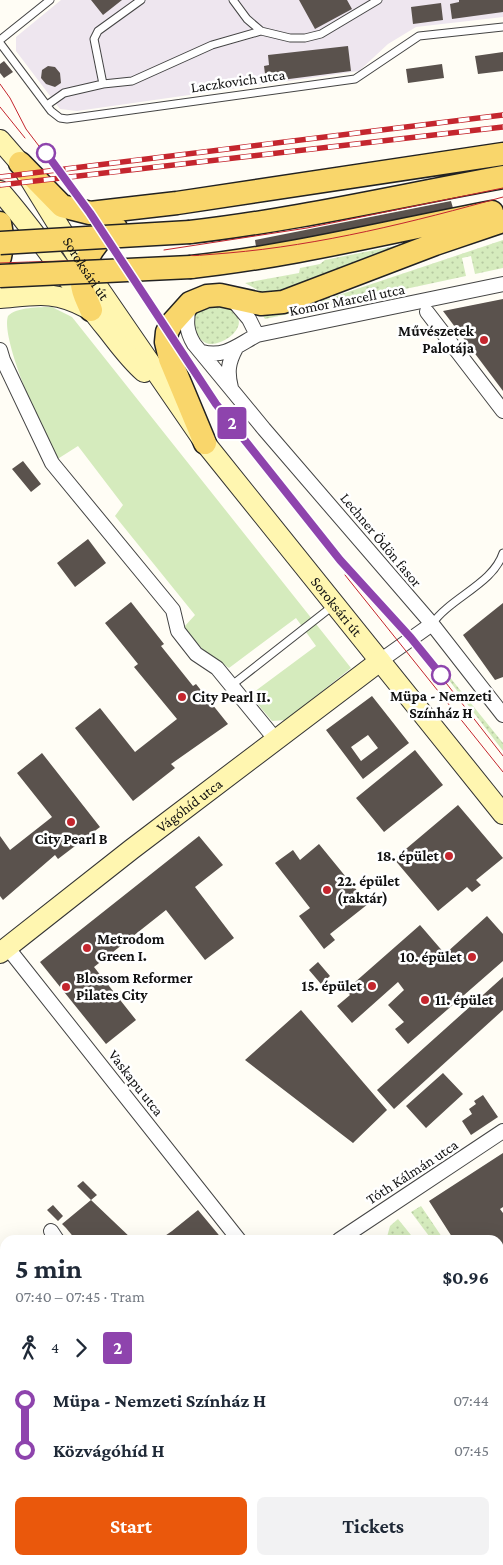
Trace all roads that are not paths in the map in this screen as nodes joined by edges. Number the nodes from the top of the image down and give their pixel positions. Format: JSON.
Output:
{"nodes":[{"id":1,"x":50,"y":0,"type":"edge"},
{"id":2,"x":141,"y":0,"type":"edge"},
{"id":3,"x":233,"y":0,"type":"edge"},
{"id":4,"x":378,"y":0,"type":"edge"},
{"id":5,"x":503,"y":27,"type":"edge"},
{"id":6,"x":261,"y":31,"type":"junction"},
{"id":7,"x":0,"y":42,"type":"edge"},
{"id":8,"x":103,"y":84,"type":"junction"},
{"id":9,"x":47,"y":106,"type":"junction"},
{"id":10,"x":0,"y":140,"type":"edge"},
{"id":11,"x":503,"y":154,"type":"edge"},
{"id":12,"x":20,"y":163,"type":"junction"},
{"id":13,"x":503,"y":177,"type":"edge"},
{"id":14,"x":0,"y":191,"type":"edge"},
{"id":15,"x":177,"y":202,"type":"junction"},
{"id":16,"x":503,"y":210,"type":"edge"},
{"id":17,"x":503,"y":221,"type":"edge"},
{"id":18,"x":0,"y":223,"type":"edge"},
{"id":19,"x":0,"y":243,"type":"edge"},
{"id":20,"x":0,"y":257,"type":"edge"},
{"id":21,"x":84,"y":267,"type":"junction"},
{"id":22,"x":0,"y":276,"type":"edge"},
{"id":23,"x":503,"y":284,"type":"edge"},
{"id":24,"x":230,"y":296,"type":"junction"},
{"id":25,"x":0,"y":298,"type":"edge"},
{"id":26,"x":190,"y":303,"type":"junction"},
{"id":27,"x":91,"y":310,"type":"junction"},
{"id":28,"x":427,"y":312,"type":"dead end"},
{"id":29,"x":257,"y":335,"type":"junction"},
{"id":30,"x":236,"y":348,"type":"junction"},
{"id":31,"x":0,"y":350,"type":"edge"},
{"id":32,"x":202,"y":352,"type":"junction"},
{"id":33,"x":231,"y":390,"type":"junction"},
{"id":34,"x":173,"y":398,"type":"junction"},
{"id":35,"x":503,"y":411,"type":"edge"},
{"id":36,"x":205,"y":443,"type":"junction"},
{"id":37,"x":503,"y":554,"type":"edge"},
{"id":38,"x":503,"y":570,"type":"edge"},
{"id":39,"x":494,"y":571,"type":"junction"},
{"id":40,"x":334,"y":605,"type":"junction"},
{"id":41,"x":432,"y":624,"type":"junction"},
{"id":42,"x":380,"y":662,"type":"junction"},
{"id":43,"x":232,"y":685,"type":"junction"},
{"id":44,"x":503,"y":715,"type":"edge"},
{"id":45,"x":276,"y":740,"type":"junction"},
{"id":46,"x":503,"y":814,"type":"edge"},
{"id":47,"x":3,"y":947,"type":"edge"},
{"id":48,"x":503,"y":1131,"type":"edge"},
{"id":49,"x":235,"y":1235,"type":"edge"},
{"id":50,"x":347,"y":1235,"type":"edge"}],
"edges":[{"from":1,"to":7,"type":"lane","name":"Laczkovich utca"},
{"from":2,"to":8,"type":"lane"},
{"from":3,"to":6,"type":"lane"},
{"from":4,"to":6,"type":"lane"},
{"from":5,"to":9,"type":"lane","name":"Laczkovich utca"},
{"from":6,"to":8,"type":"lane"},
{"from":7,"to":9,"type":"lane","name":"Laczkovich utca"},
{"from":8,"to":9,"type":"lane"},
{"from":10,"to":12,"type":"main road","name":"Soroksári út"},
{"from":11,"to":15,"type":"main road"},
{"from":12,"to":15,"type":"main road"},
{"from":12,"to":21,"type":"main road","name":"Soroksári út"},
{"from":13,"to":19,"type":"main road","bridge":true},
{"from":14,"to":27,"type":"main road","name":"Soroksári út"},
{"from":15,"to":21,"type":"main road"},
{"from":16,"to":22,"type":"main road","bridge":true},
{"from":17,"to":24,"type":"main road"},
{"from":18,"to":20,"type":"main road"},
{"from":21,"to":27,"type":"main road"},
{"from":21,"to":34,"type":"main road","name":"Soroksári út"},
{"from":23,"to":29,"type":"street","name":"Komor Marcell utca"},
{"from":24,"to":26,"type":"main road"},
{"from":24,"to":29,"type":"street"},
{"from":25,"to":27,"type":"main road"},
{"from":26,"to":32,"type":"street","name":"Lechner Ödön fasor"},
{"from":26,"to":36,"type":"main road"},
{"from":27,"to":34,"type":"main road","name":"Soroksári út"},
{"from":28,"to":35,"type":"street"},
{"from":29,"to":30,"type":"street","name":"Komor Marcell utca"},
{"from":30,"to":32,"type":"street","name":"Komor Marcell utca"},
{"from":30,"to":33,"type":"street"},
{"from":31,"to":43,"type":"street"},
{"from":32,"to":33,"type":"street","name":"Lechner Ödön fasor"},
{"from":33,"to":41,"type":"street","name":"Lechner Ödön fasor"},
{"from":34,"to":36,"type":"main road","name":"Soroksári út"},
{"from":36,"to":40,"type":"main road","name":"Soroksári út"},
{"from":37,"to":39,"type":"lane"},
{"from":38,"to":39,"type":"lane"},
{"from":39,"to":41,"type":"lane"},
{"from":40,"to":42,"type":"main road","name":"Soroksári út"},
{"from":40,"to":43,"type":"lane"},
{"from":41,"to":42,"type":"street"},
{"from":41,"to":44,"type":"street","name":"Lechner Ödön fasor"},
{"from":42,"to":45,"type":"main road","name":"Vágóhíd utca"},
{"from":42,"to":46,"type":"main road","name":"Soroksári út"},
{"from":43,"to":45,"type":"street"},
{"from":45,"to":47,"type":"main road","name":"Vágóhíd utca"},
{"from":47,"to":49,"type":"street","name":"Vaskapu utca"},
{"from":48,"to":50,"type":"street","name":"Tóth Kálmán utca"}]}
